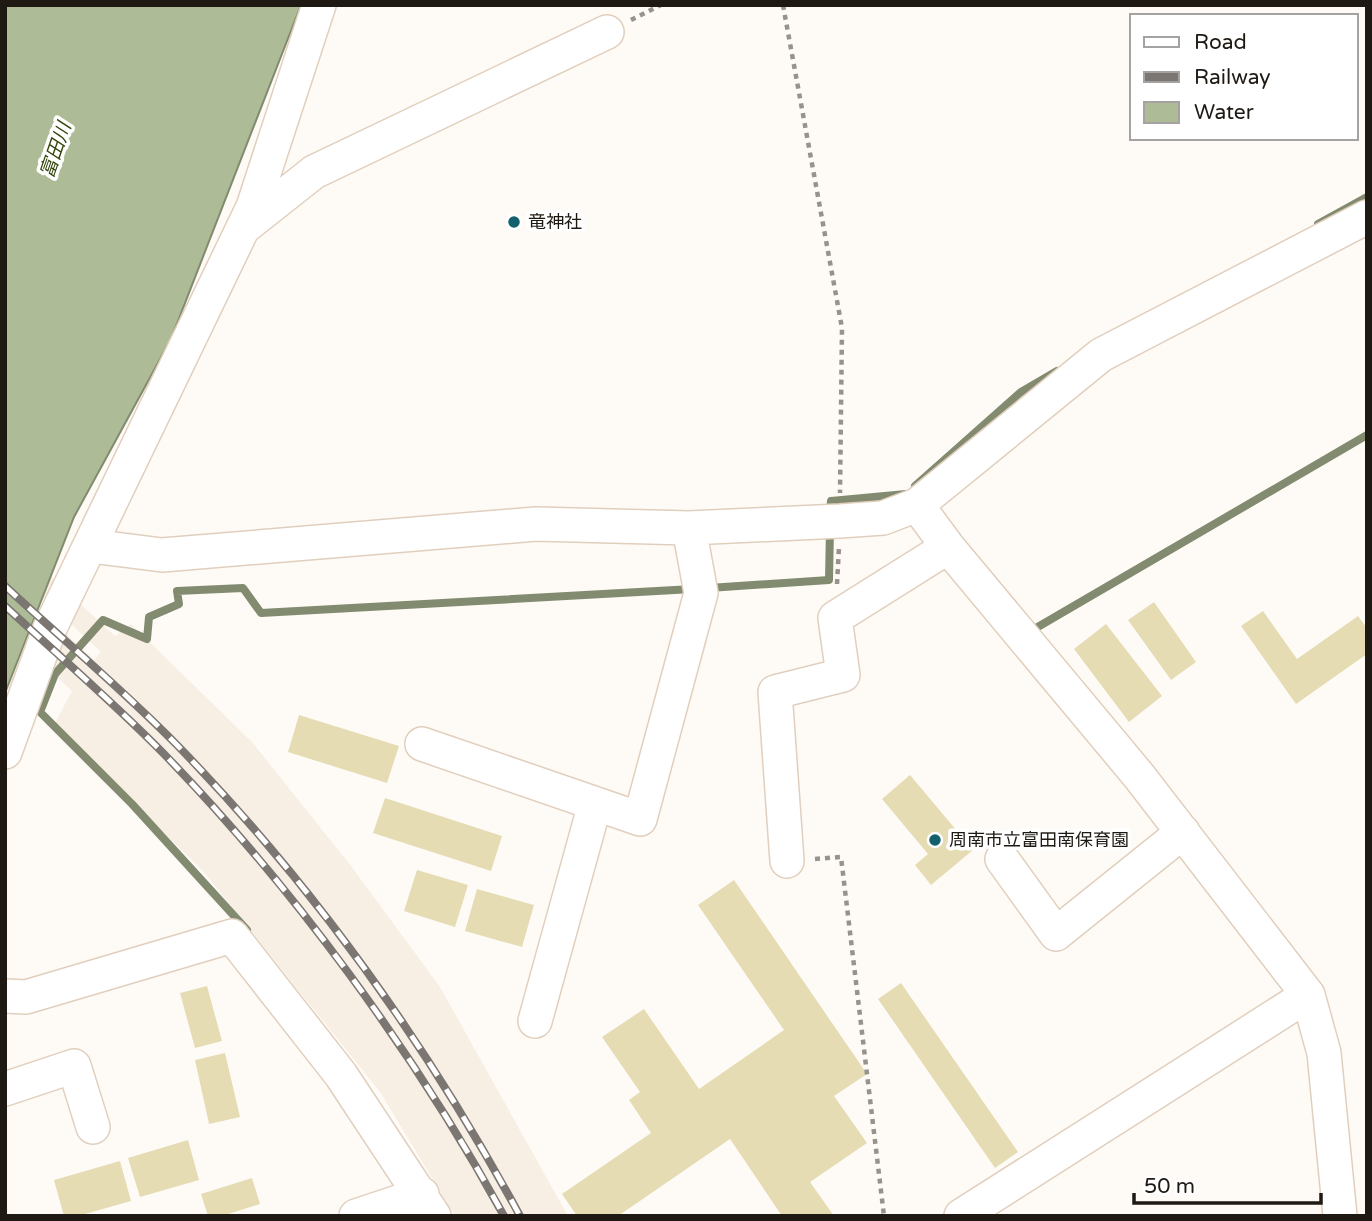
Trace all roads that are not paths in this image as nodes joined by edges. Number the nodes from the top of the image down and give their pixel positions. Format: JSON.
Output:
{"nodes":[{"id":1,"x":319,"y":5,"type":"edge"},
{"id":2,"x":607,"y":32,"type":"dead end"},
{"id":3,"x":1367,"y":216,"type":"edge"},
{"id":4,"x":243,"y":228,"type":"junction"},
{"id":5,"x":917,"y":505,"type":"junction"},
{"id":6,"x":689,"y":528,"type":"junction"},
{"id":7,"x":91,"y":546,"type":"junction"},
{"id":8,"x":948,"y":547,"type":"junction"},
{"id":9,"x":422,"y":744,"type":"dead end"},
{"id":10,"x":5,"y":752,"type":"edge"},
{"id":11,"x":595,"y":804,"type":"junction"},
{"id":12,"x":1183,"y":832,"type":"junction"},
{"id":13,"x":1002,"y":859,"type":"dead end"},
{"id":14,"x":787,"y":861,"type":"road end"},
{"id":15,"x":1308,"y":995,"type":"junction"},
{"id":16,"x":5,"y":996,"type":"edge"},
{"id":17,"x":535,"y":1021,"type":"dead end"},
{"id":18,"x":5,"y":1089,"type":"edge"},
{"id":19,"x":93,"y":1127,"type":"dead end"},
{"id":20,"x":428,"y":1205,"type":"edge"},
{"id":21,"x":356,"y":1216,"type":"edge"},
{"id":22,"x":961,"y":1216,"type":"edge"},
{"id":23,"x":1340,"y":1216,"type":"edge"}],
"edges":[{"from":1,"to":4,"type":"street"},
{"from":2,"to":4,"type":"street"},
{"from":3,"to":5,"type":"street"},
{"from":4,"to":7,"type":"street"},
{"from":5,"to":6,"type":"street"},
{"from":5,"to":8,"type":"street"},
{"from":6,"to":7,"type":"street"},
{"from":6,"to":11,"type":"street"},
{"from":7,"to":10,"type":"street"},
{"from":8,"to":12,"type":"street"},
{"from":8,"to":14,"type":"street"},
{"from":9,"to":11,"type":"street"},
{"from":11,"to":17,"type":"street"},
{"from":12,"to":13,"type":"street"},
{"from":12,"to":15,"type":"street"},
{"from":15,"to":22,"type":"street"},
{"from":15,"to":23,"type":"street"},
{"from":16,"to":20,"type":"street"},
{"from":18,"to":19,"type":"street"},
{"from":20,"to":21,"type":"street"}]}
